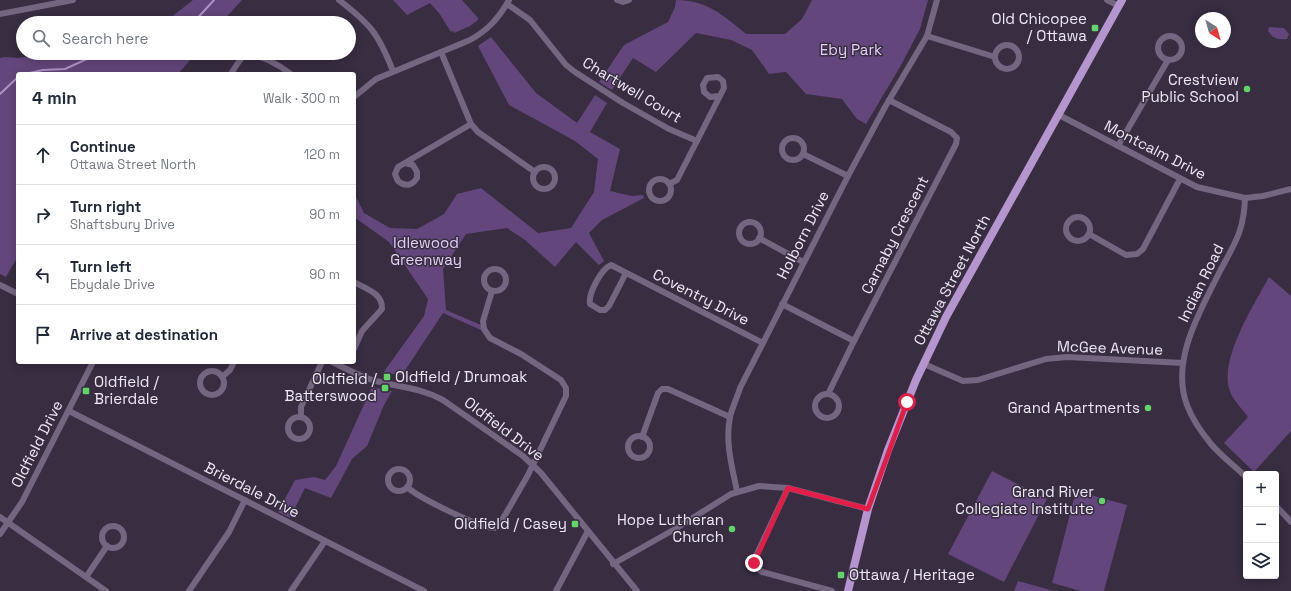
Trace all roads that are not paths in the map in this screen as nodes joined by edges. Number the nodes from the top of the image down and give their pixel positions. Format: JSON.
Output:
{"nodes":[{"id":1,"x":31,"y":0,"type":"edge"},
{"id":2,"x":73,"y":0,"type":"edge"},
{"id":3,"x":339,"y":0,"type":"edge"},
{"id":4,"x":617,"y":0,"type":"edge"},
{"id":5,"x":629,"y":0,"type":"edge"},
{"id":6,"x":937,"y":0,"type":"edge"},
{"id":7,"x":1107,"y":0,"type":"edge"},
{"id":8,"x":508,"y":2,"type":"edge"},
{"id":9,"x":1120,"y":3,"type":"edge"},
{"id":10,"x":32,"y":8,"type":"junction"},
{"id":11,"x":0,"y":14,"type":"edge"},
{"id":12,"x":927,"y":36,"type":"junction"},
{"id":13,"x":442,"y":52,"type":"junction"},
{"id":14,"x":995,"y":57,"type":"dead end"},
{"id":15,"x":240,"y":60,"type":"edge"},
{"id":16,"x":266,"y":60,"type":"edge"},
{"id":17,"x":1168,"y":60,"type":"dead end"},
{"id":18,"x":393,"y":71,"type":"junction"},
{"id":19,"x":232,"y":72,"type":"edge"},
{"id":20,"x":288,"y":72,"type":"edge"},
{"id":21,"x":356,"y":94,"type":"edge"},
{"id":22,"x":719,"y":96,"type":"dead end"},
{"id":23,"x":889,"y":100,"type":"junction"},
{"id":24,"x":1059,"y":115,"type":"junction"},
{"id":25,"x":471,"y":124,"type":"junction"},
{"id":26,"x":697,"y":142,"type":"junction"},
{"id":27,"x":1118,"y":146,"type":"junction"},
{"id":28,"x":803,"y":154,"type":"dead end"},
{"id":29,"x":405,"y":163,"type":"dead end"},
{"id":30,"x":535,"y":172,"type":"dead end"},
{"id":31,"x":848,"y":176,"type":"junction"},
{"id":32,"x":1180,"y":179,"type":"junction"},
{"id":33,"x":669,"y":184,"type":"dead end"},
{"id":34,"x":1291,"y":189,"type":"edge"},
{"id":35,"x":1245,"y":198,"type":"junction"},
{"id":36,"x":1089,"y":234,"type":"dead end"},
{"id":37,"x":759,"y":238,"type":"dead end"},
{"id":38,"x":803,"y":262,"type":"junction"},
{"id":39,"x":626,"y":274,"type":"junction"},
{"id":40,"x":356,"y":283,"type":"edge"},
{"id":41,"x":0,"y":285,"type":"edge"},
{"id":42,"x":492,"y":291,"type":"dead end"},
{"id":43,"x":16,"y":293,"type":"edge"},
{"id":44,"x":782,"y":304,"type":"junction"},
{"id":45,"x":854,"y":341,"type":"junction"},
{"id":46,"x":763,"y":343,"type":"junction"},
{"id":47,"x":356,"y":344,"type":"edge"},
{"id":48,"x":1183,"y":363,"type":"junction"},
{"id":49,"x":91,"y":364,"type":"edge"},
{"id":50,"x":233,"y":364,"type":"edge"},
{"id":51,"x":321,"y":364,"type":"edge"},
{"id":52,"x":924,"y":364,"type":"junction"},
{"id":53,"x":346,"y":365,"type":"edge"},
{"id":54,"x":222,"y":377,"type":"dead end"},
{"id":55,"x":828,"y":394,"type":"junction"},
{"id":56,"x":69,"y":411,"type":"junction"},
{"id":57,"x":301,"y":417,"type":"dead end"},
{"id":58,"x":730,"y":417,"type":"junction"},
{"id":59,"x":642,"y":436,"type":"dead end"},
{"id":60,"x":532,"y":464,"type":"junction"},
{"id":61,"x":1243,"y":474,"type":"edge"},
{"id":62,"x":407,"y":487,"type":"dead end"},
{"id":63,"x":788,"y":488,"type":"junction"},
{"id":64,"x":737,"y":491,"type":"junction"},
{"id":65,"x":245,"y":500,"type":"junction"},
{"id":66,"x":1277,"y":507,"type":"edge"},
{"id":67,"x":868,"y":509,"type":"junction"},
{"id":68,"x":0,"y":517,"type":"edge"},
{"id":69,"x":1291,"y":522,"type":"edge"},
{"id":70,"x":9,"y":523,"type":"junction"},
{"id":71,"x":588,"y":531,"type":"junction"},
{"id":72,"x":0,"y":534,"type":"edge"},
{"id":73,"x":325,"y":541,"type":"junction"},
{"id":74,"x":107,"y":546,"type":"dead end"},
{"id":75,"x":614,"y":564,"type":"junction"},
{"id":76,"x":86,"y":577,"type":"junction"},
{"id":77,"x":106,"y":591,"type":"edge"},
{"id":78,"x":189,"y":591,"type":"edge"},
{"id":79,"x":291,"y":591,"type":"edge"},
{"id":80,"x":424,"y":591,"type":"edge"},
{"id":81,"x":556,"y":591,"type":"edge"},
{"id":82,"x":637,"y":591,"type":"edge"},
{"id":83,"x":832,"y":591,"type":"edge"},
{"id":84,"x":848,"y":591,"type":"edge"}],
"edges":[{"from":1,"to":10,"type":"street"},
{"from":2,"to":10,"type":"street"},
{"from":3,"to":18,"type":"street"},
{"from":4,"to":5,"type":"street"},
{"from":6,"to":12,"type":"street","name":"Holborn Drive"},
{"from":7,"to":9,"type":"street"},
{"from":8,"to":13,"type":"street"},
{"from":8,"to":26,"type":"street","name":"Chartwell Court"},
{"from":9,"to":24,"type":"main road","name":"Ottawa Street North"},
{"from":10,"to":11,"type":"street"},
{"from":12,"to":14,"type":"street"},
{"from":12,"to":23,"type":"street","name":"Holborn Drive"},
{"from":13,"to":18,"type":"street"},
{"from":13,"to":25,"type":"street"},
{"from":15,"to":19,"type":"street"},
{"from":16,"to":20,"type":"street"},
{"from":17,"to":27,"type":"street"},
{"from":18,"to":21,"type":"street"},
{"from":22,"to":26,"type":"street"},
{"from":23,"to":31,"type":"street","name":"Holborn Drive"},
{"from":23,"to":45,"type":"street","name":"Carnaby Crescent"},
{"from":24,"to":27,"type":"street","name":"Montcalm Drive"},
{"from":24,"to":52,"type":"main road","name":"Ottawa Street North"},
{"from":25,"to":29,"type":"street"},
{"from":25,"to":30,"type":"street"},
{"from":26,"to":33,"type":"street"},
{"from":27,"to":32,"type":"street","name":"Montcalm Drive"},
{"from":28,"to":31,"type":"street"},
{"from":31,"to":38,"type":"street","name":"Holborn Drive"},
{"from":32,"to":35,"type":"street","name":"Montcalm Drive"},
{"from":32,"to":36,"type":"street"},
{"from":34,"to":35,"type":"street","name":"Montcalm Drive"},
{"from":35,"to":48,"type":"street","name":"Indian Road"},
{"from":37,"to":38,"type":"street"},
{"from":38,"to":44,"type":"street","name":"Holborn Drive"},
{"from":39,"to":39,"type":"street","name":"Coventry Drive"},
{"from":39,"to":46,"type":"street","name":"Coventry Drive"},
{"from":40,"to":47,"type":"street"},
{"from":41,"to":43,"type":"street"},
{"from":42,"to":60,"type":"street"},
{"from":44,"to":45,"type":"street"},
{"from":44,"to":46,"type":"street","name":"Holborn Drive"},
{"from":45,"to":55,"type":"street"},
{"from":46,"to":58,"type":"street","name":"Holborn Drive"},
{"from":48,"to":52,"type":"street","name":"McGee Avenue"},
{"from":48,"to":61,"type":"street","name":"Indian Road"},
{"from":49,"to":56,"type":"street","name":"Oldfield Drive"},
{"from":50,"to":54,"type":"street"},
{"from":51,"to":57,"type":"street"},
{"from":52,"to":67,"type":"main road","name":"Ottawa Street North"},
{"from":53,"to":60,"type":"street","name":"Oldfield Drive"},
{"from":55,"to":55,"type":"street"},
{"from":56,"to":65,"type":"street","name":"Brierdale Drive"},
{"from":56,"to":70,"type":"street","name":"Oldfield Drive"},
{"from":58,"to":59,"type":"street"},
{"from":58,"to":64,"type":"street","name":"Holborn Drive"},
{"from":60,"to":62,"type":"street"},
{"from":60,"to":71,"type":"street","name":"Oldfield Drive"},
{"from":63,"to":64,"type":"street"},
{"from":63,"to":67,"type":"street"},
{"from":63,"to":83,"type":"street"},
{"from":64,"to":75,"type":"street"},
{"from":65,"to":73,"type":"street","name":"Brierdale Drive"},
{"from":65,"to":78,"type":"street"},
{"from":66,"to":69,"type":"street"},
{"from":67,"to":84,"type":"main road","name":"Ottawa Street North"},
{"from":68,"to":70,"type":"street"},
{"from":70,"to":72,"type":"street","name":"Oldfield Drive"},
{"from":70,"to":76,"type":"street"},
{"from":71,"to":75,"type":"street","name":"Oldfield Drive"},
{"from":71,"to":81,"type":"street"},
{"from":73,"to":79,"type":"street"},
{"from":73,"to":80,"type":"street","name":"Brierdale Drive"},
{"from":74,"to":76,"type":"street"},
{"from":75,"to":82,"type":"street","name":"Oldfield Drive"},
{"from":76,"to":77,"type":"street"}]}
